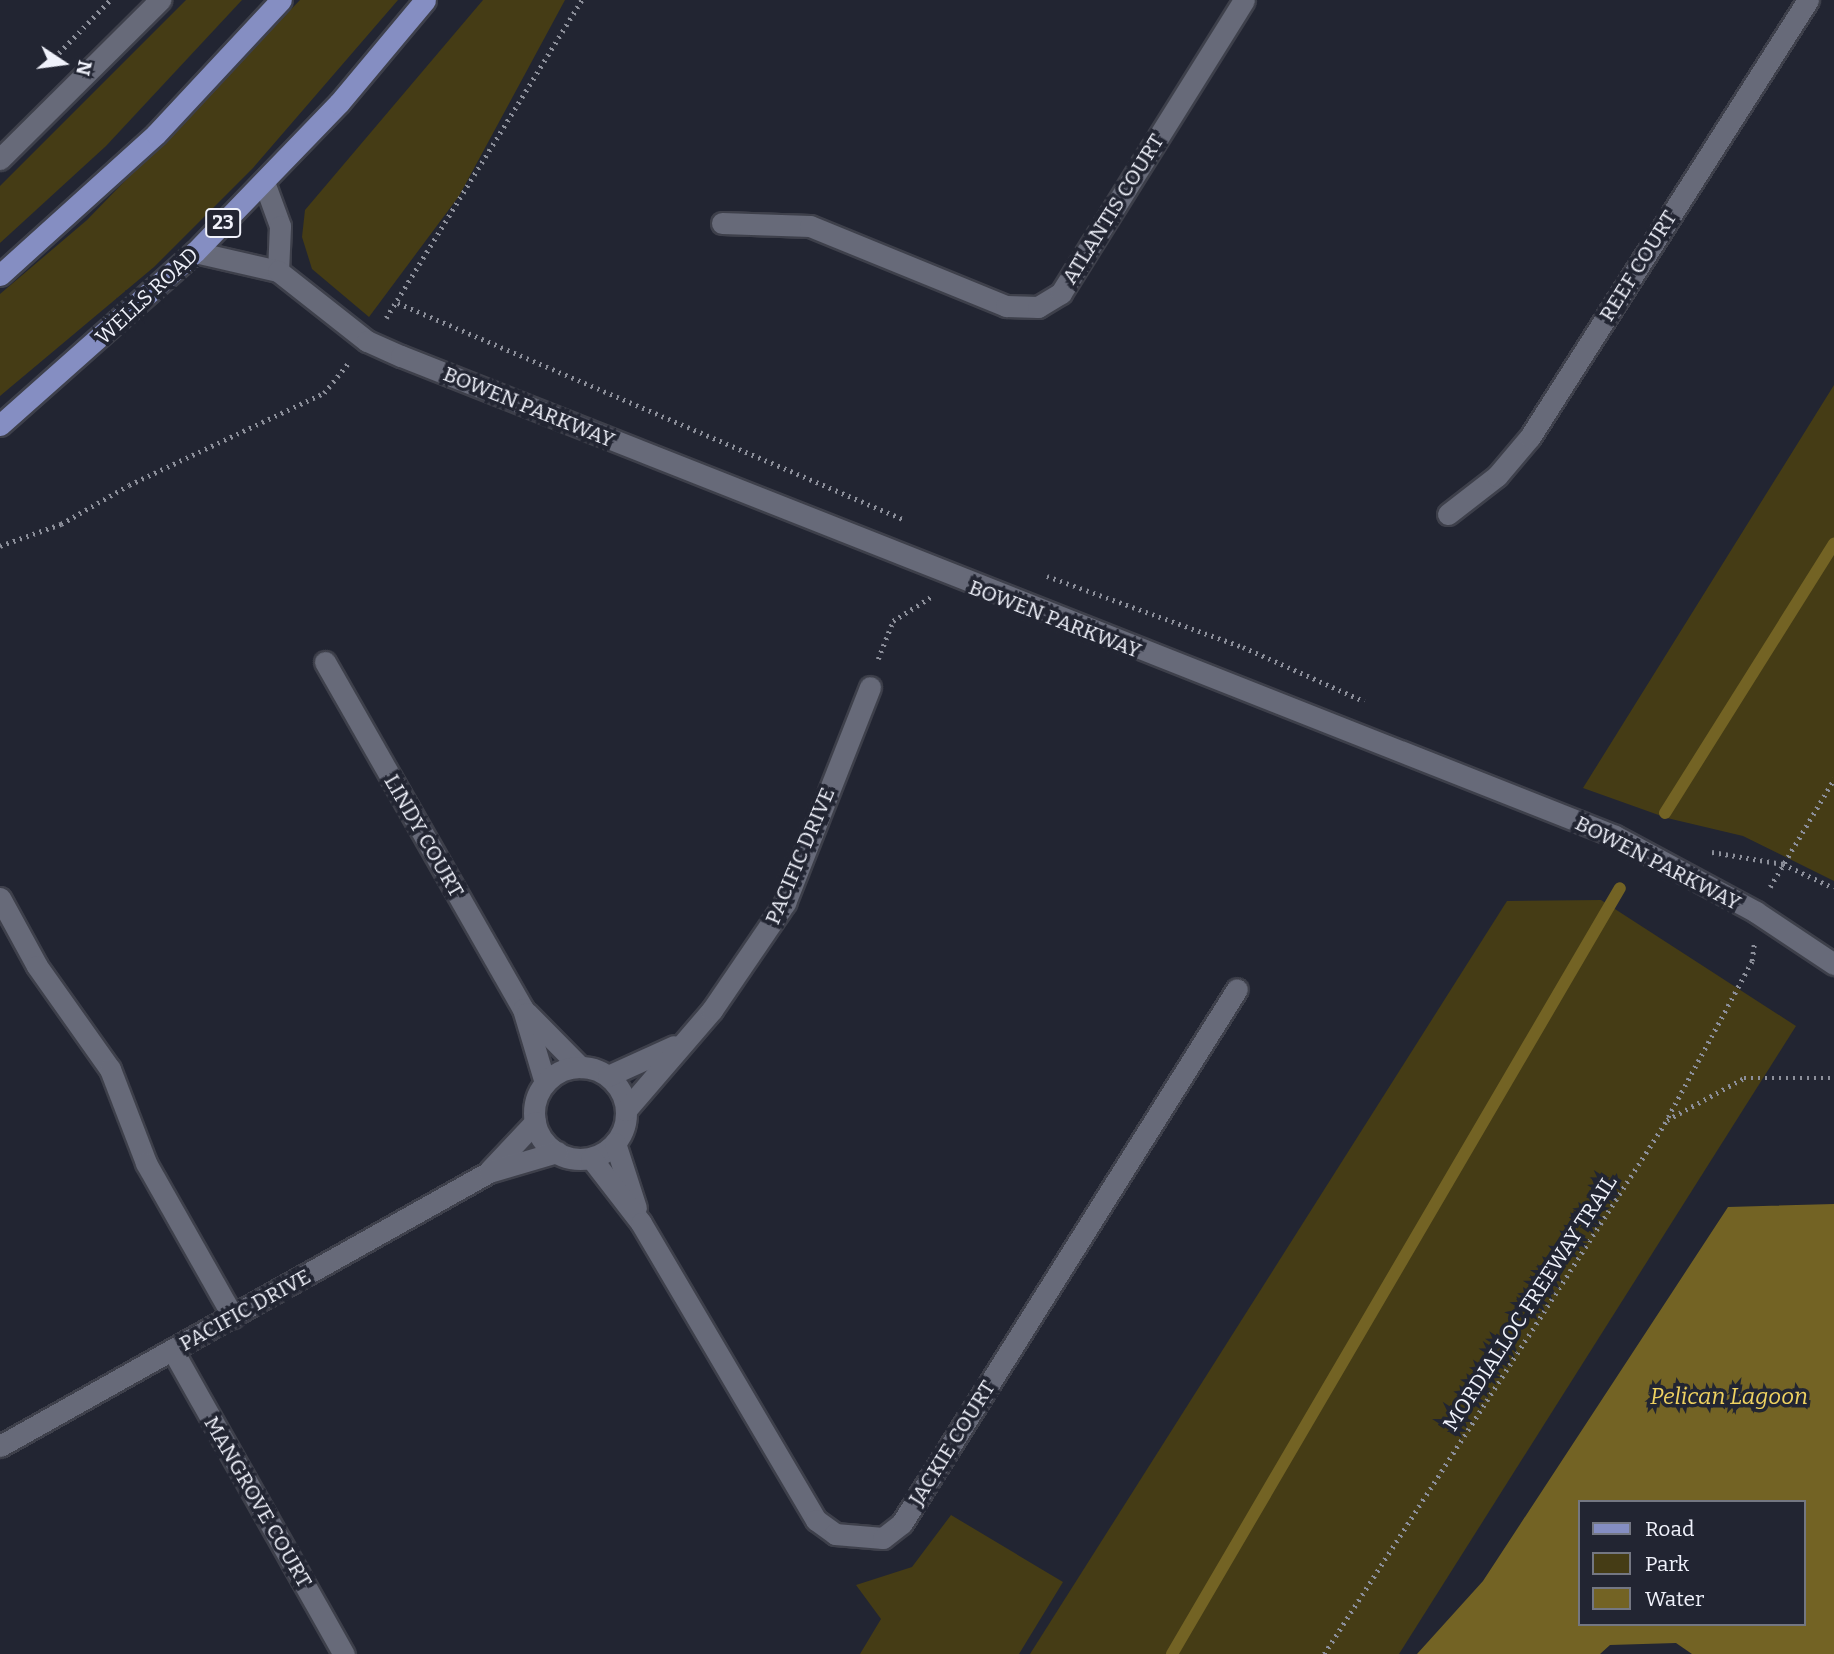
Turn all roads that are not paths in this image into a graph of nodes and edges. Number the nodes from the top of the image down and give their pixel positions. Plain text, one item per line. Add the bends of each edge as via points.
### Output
1 (160, 0) edge
2 (281, 0) edge
3 (425, 0) edge
4 (1808, 0) edge
5 (1241, 1) edge
6 (0, 159) edge
7 (264, 182) junction
8 (722, 223) dead end
9 (195, 252) junction
10 (278, 271) junction
11 (0, 275) edge
12 (0, 425) edge
13 (1448, 514) dead end
14 (325, 662) dead end
15 (870, 687) road end
16 (0, 898) edge
17 (1834, 964) edge
18 (1237, 989) dead end
19 (523, 1010) junction
20 (679, 1044) junction
21 (580, 1067) junction
22 (608, 1076) junction
23 (545, 1083) junction
24 (626, 1110) junction
25 (536, 1122) junction
26 (615, 1143) junction
27 (557, 1152) junction
28 (591, 1158) junction
29 (489, 1171) junction
30 (641, 1223) junction
31 (233, 1317) junction
32 (173, 1350) junction
33 (0, 1446) edge
34 (344, 1654) edge

1 - 6 street
2 - 11 main road via 156,134
3 - 7 main road, WELLS ROAD / 23
4 - 13 street, REEF COURT via 1530,437 1497,476
5 - 8 street, ATLANTIS COURT via 1060,293 1038,307 1006,306 810,226
7 - 9 main road, WELLS ROAD / 23
7 - 10 street via 280,226
9 - 10 street, BOWEN PARKWAY
9 - 12 main road, WELLS ROAD / 23
10 - 17 street, BOWEN PARKWAY via 367,341 942,575 1615,836 1756,912
14 - 19 street, LINDY COURT
15 - 20 street, PACIFIC DRIVE via 785,903 727,990
16 - 31 street via 37,967 110,1069 146,1163
18 - 30 street, JACKIE COURT via 902,1524 883,1538 835,1534 816,1520
19 - 21 street, LINDY COURT
19 - 23 street, LINDY COURT
20 - 22 street, PACIFIC DRIVE
20 - 24 street, PACIFIC DRIVE
21 - 22 street
21 - 23 street
22 - 24 street
23 - 25 street
24 - 26 street
25 - 27 street
25 - 29 street, PACIFIC DRIVE
26 - 28 street
26 - 30 street, JACKIE COURT
27 - 28 street
27 - 29 street, PACIFIC DRIVE
28 - 30 street, JACKIE COURT
29 - 31 street, PACIFIC DRIVE
31 - 32 street, PACIFIC DRIVE
32 - 33 street, PACIFIC DRIVE
32 - 34 street, MANGROVE COURT

